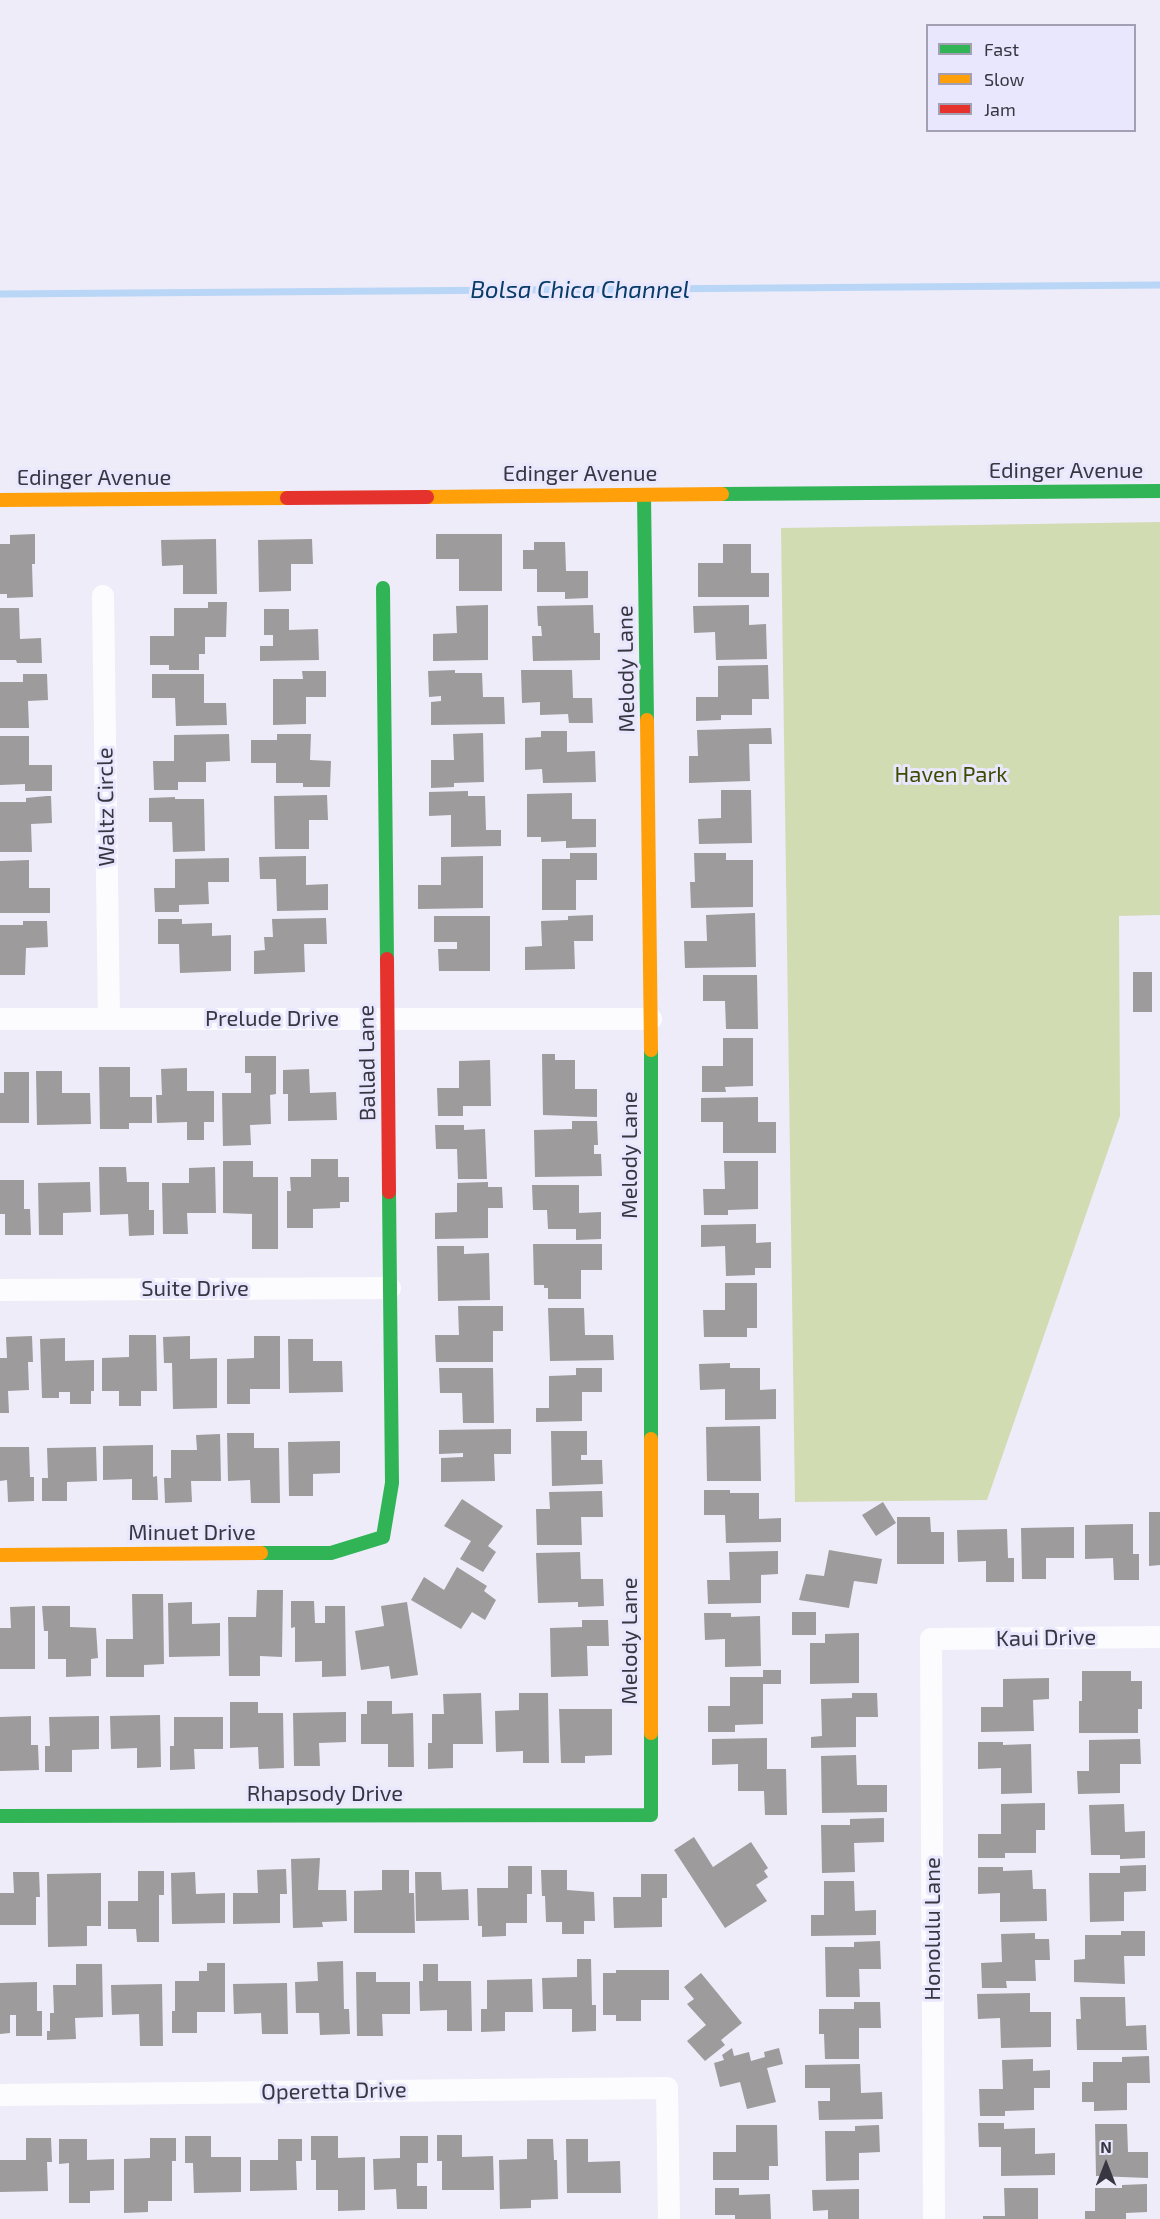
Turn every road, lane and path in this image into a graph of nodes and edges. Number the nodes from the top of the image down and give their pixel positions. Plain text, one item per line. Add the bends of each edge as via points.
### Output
1 (1160, 491) edge
2 (644, 495) junction
3 (0, 500) edge
4 (382, 588) dead end
5 (103, 596) dead end
6 (0, 1019) edge
7 (109, 1019) junction
8 (387, 1019) junction
9 (651, 1019) junction
10 (390, 1288) junction
11 (0, 1290) edge
12 (382, 1537) joint
13 (0, 1555) edge
14 (1160, 1637) edge
15 (932, 1639) joint
16 (0, 1815) edge
17 (651, 1815) joint
18 (0, 2095) edge
19 (669, 2219) edge
20 (934, 2219) edge

1 - 2 street, Edinger Avenue
2 - 3 street, Edinger Avenue
2 - 9 street, Melody Lane
4 - 8 street, Ballad Lane
5 - 7 street, Waltz Circle
6 - 7 street, Prelude Drive
7 - 8 street, Prelude Drive
8 - 9 street, Prelude Drive
8 - 10 street, Ballad Lane
9 - 17 street, Melody Lane
10 - 11 street, Suite Drive
10 - 12 street, Ballad Lane via 392,1482
12 - 13 street, Minuet Drive via 331,1553
14 - 15 street, Kaui Drive
15 - 20 street, Honolulu Lane
16 - 17 street, Rhapsody Drive
18 - 19 street, Operetta Drive via 668,2088

